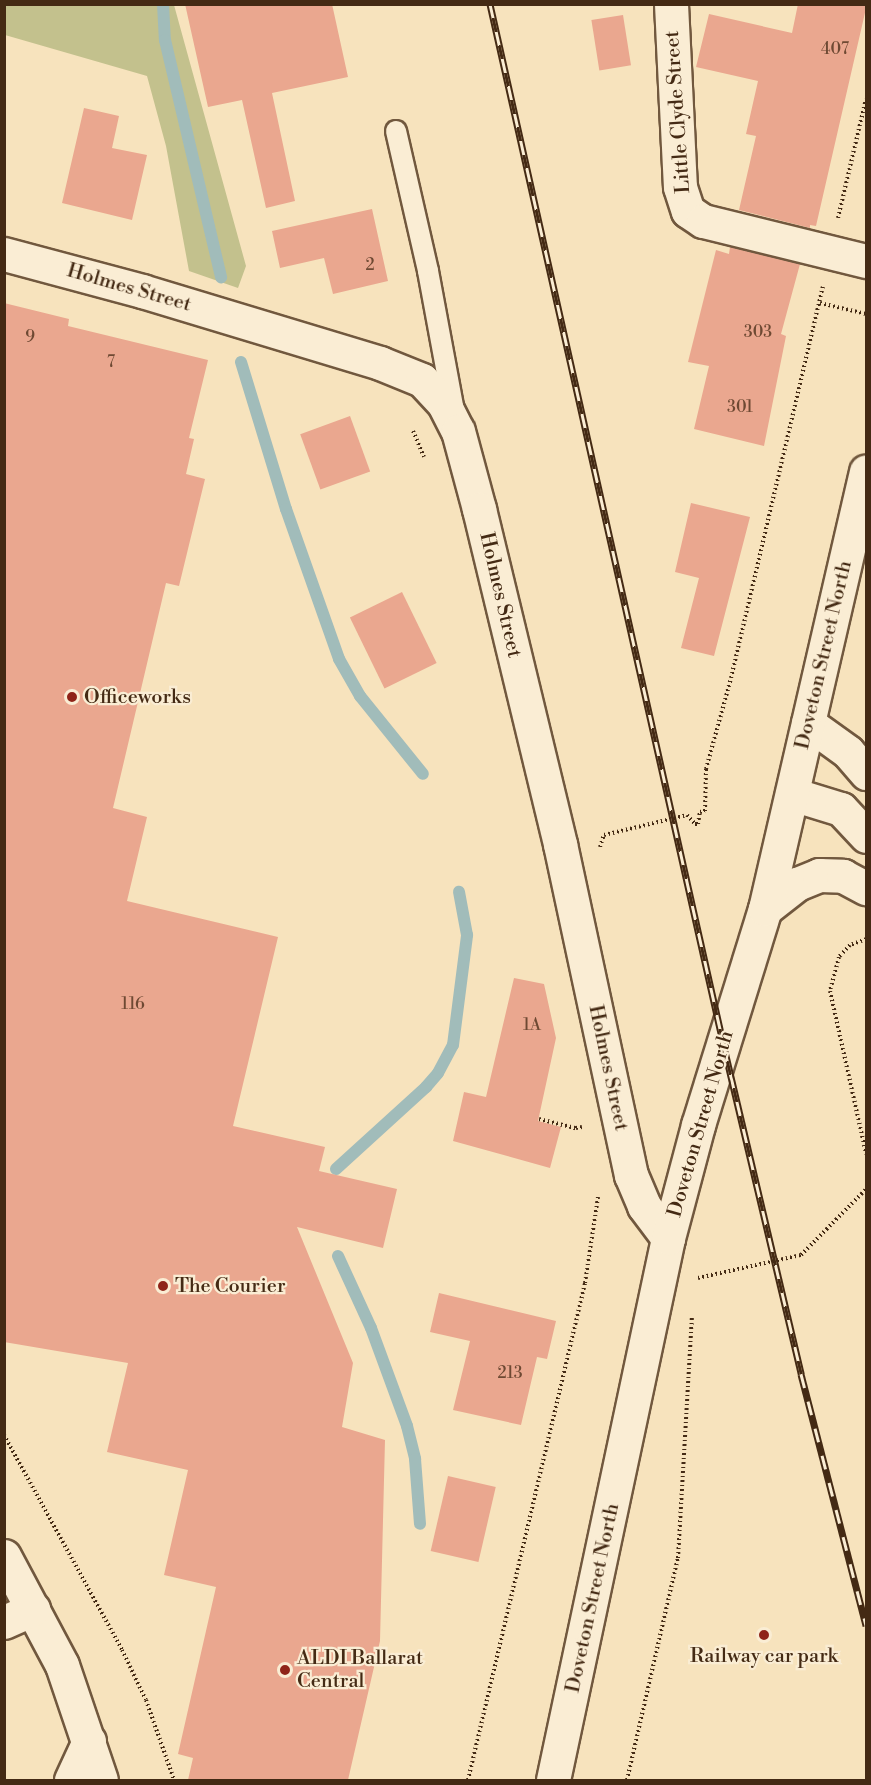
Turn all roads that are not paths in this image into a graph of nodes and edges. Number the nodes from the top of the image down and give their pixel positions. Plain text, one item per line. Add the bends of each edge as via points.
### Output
1 (671, 4) edge
2 (396, 131) dead end
3 (4, 254) edge
4 (867, 261) edge
5 (458, 431) junction
6 (867, 472) edge
7 (808, 723) junction
8 (867, 773) edge
9 (792, 794) junction
10 (867, 836) edge
11 (867, 888) edge
12 (765, 909) junction
13 (668, 1238) junction
14 (4, 1556) edge
15 (19, 1616) edge
16 (89, 1741) junction
17 (71, 1780) edge
18 (101, 1780) edge
19 (553, 1780) edge

1 - 4 street, Little Clyde Street via 680,187 688,211 703,221
2 - 5 lane via 428,271
3 - 5 street, Holmes Street via 163,297 406,373 434,390
5 - 13 street, Holmes Street via 560,844 631,1175 644,1206
6 - 7 street, Doveton Street North
7 - 8 street via 849,752
7 - 9 street, Doveton Street North
9 - 10 street via 841,809
9 - 12 street, Doveton Street North
11 - 12 street via 843,876 819,875 797,884
12 - 13 street, Doveton Street North via 698,1125
13 - 19 street, Doveton Street North
14 - 15 street
15 - 16 street via 62,1665
16 - 17 street
16 - 18 street

